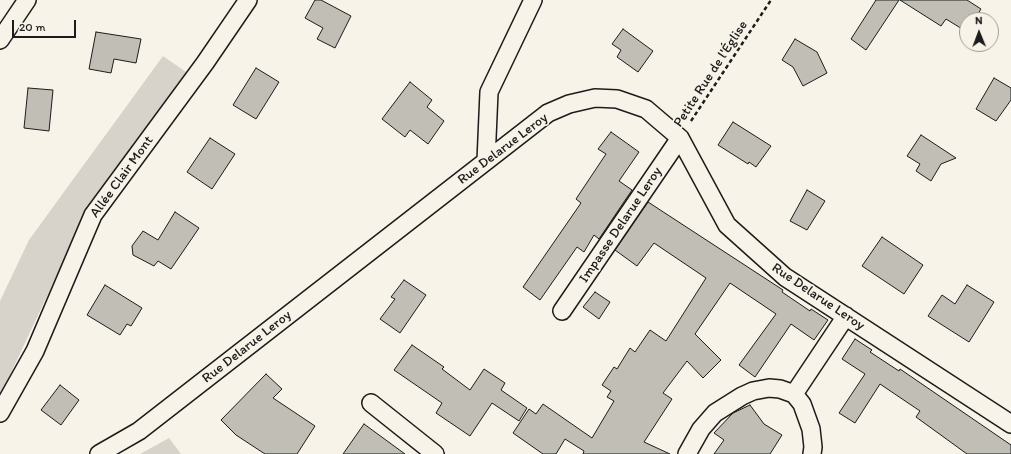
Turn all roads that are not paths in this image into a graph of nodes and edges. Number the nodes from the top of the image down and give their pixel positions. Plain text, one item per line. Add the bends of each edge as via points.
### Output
1 (27, 0) edge
2 (248, 0) edge
3 (533, 0) edge
4 (0, 40) edge
5 (680, 138) junction
6 (486, 161) junction
7 (562, 311) dead end
8 (846, 316) junction
9 (794, 394) junction
10 (371, 403) dead end
11 (0, 413) edge
12 (1011, 424) edge
13 (99, 454) edge
14 (435, 454) edge
15 (688, 454) edge
16 (812, 454) edge

1 - 4 street
2 - 11 street, Allée Clair Mont via 93,215 35,351
3 - 6 street via 489,92
5 - 6 street, Rue Delarue Leroy via 646,109 617,99 595,98 569,104 548,113
5 - 7 street, Impasse Delarue Leroy
5 - 8 street, Rue Delarue Leroy via 727,225 785,277
6 - 13 street, Rue Delarue Leroy via 139,431
8 - 9 street
8 - 12 street, Rue Delarue Leroy
9 - 15 street via 769,388 753,391 728,403 715,413 702,429
9 - 16 street via 807,415 813,446
10 - 14 street

